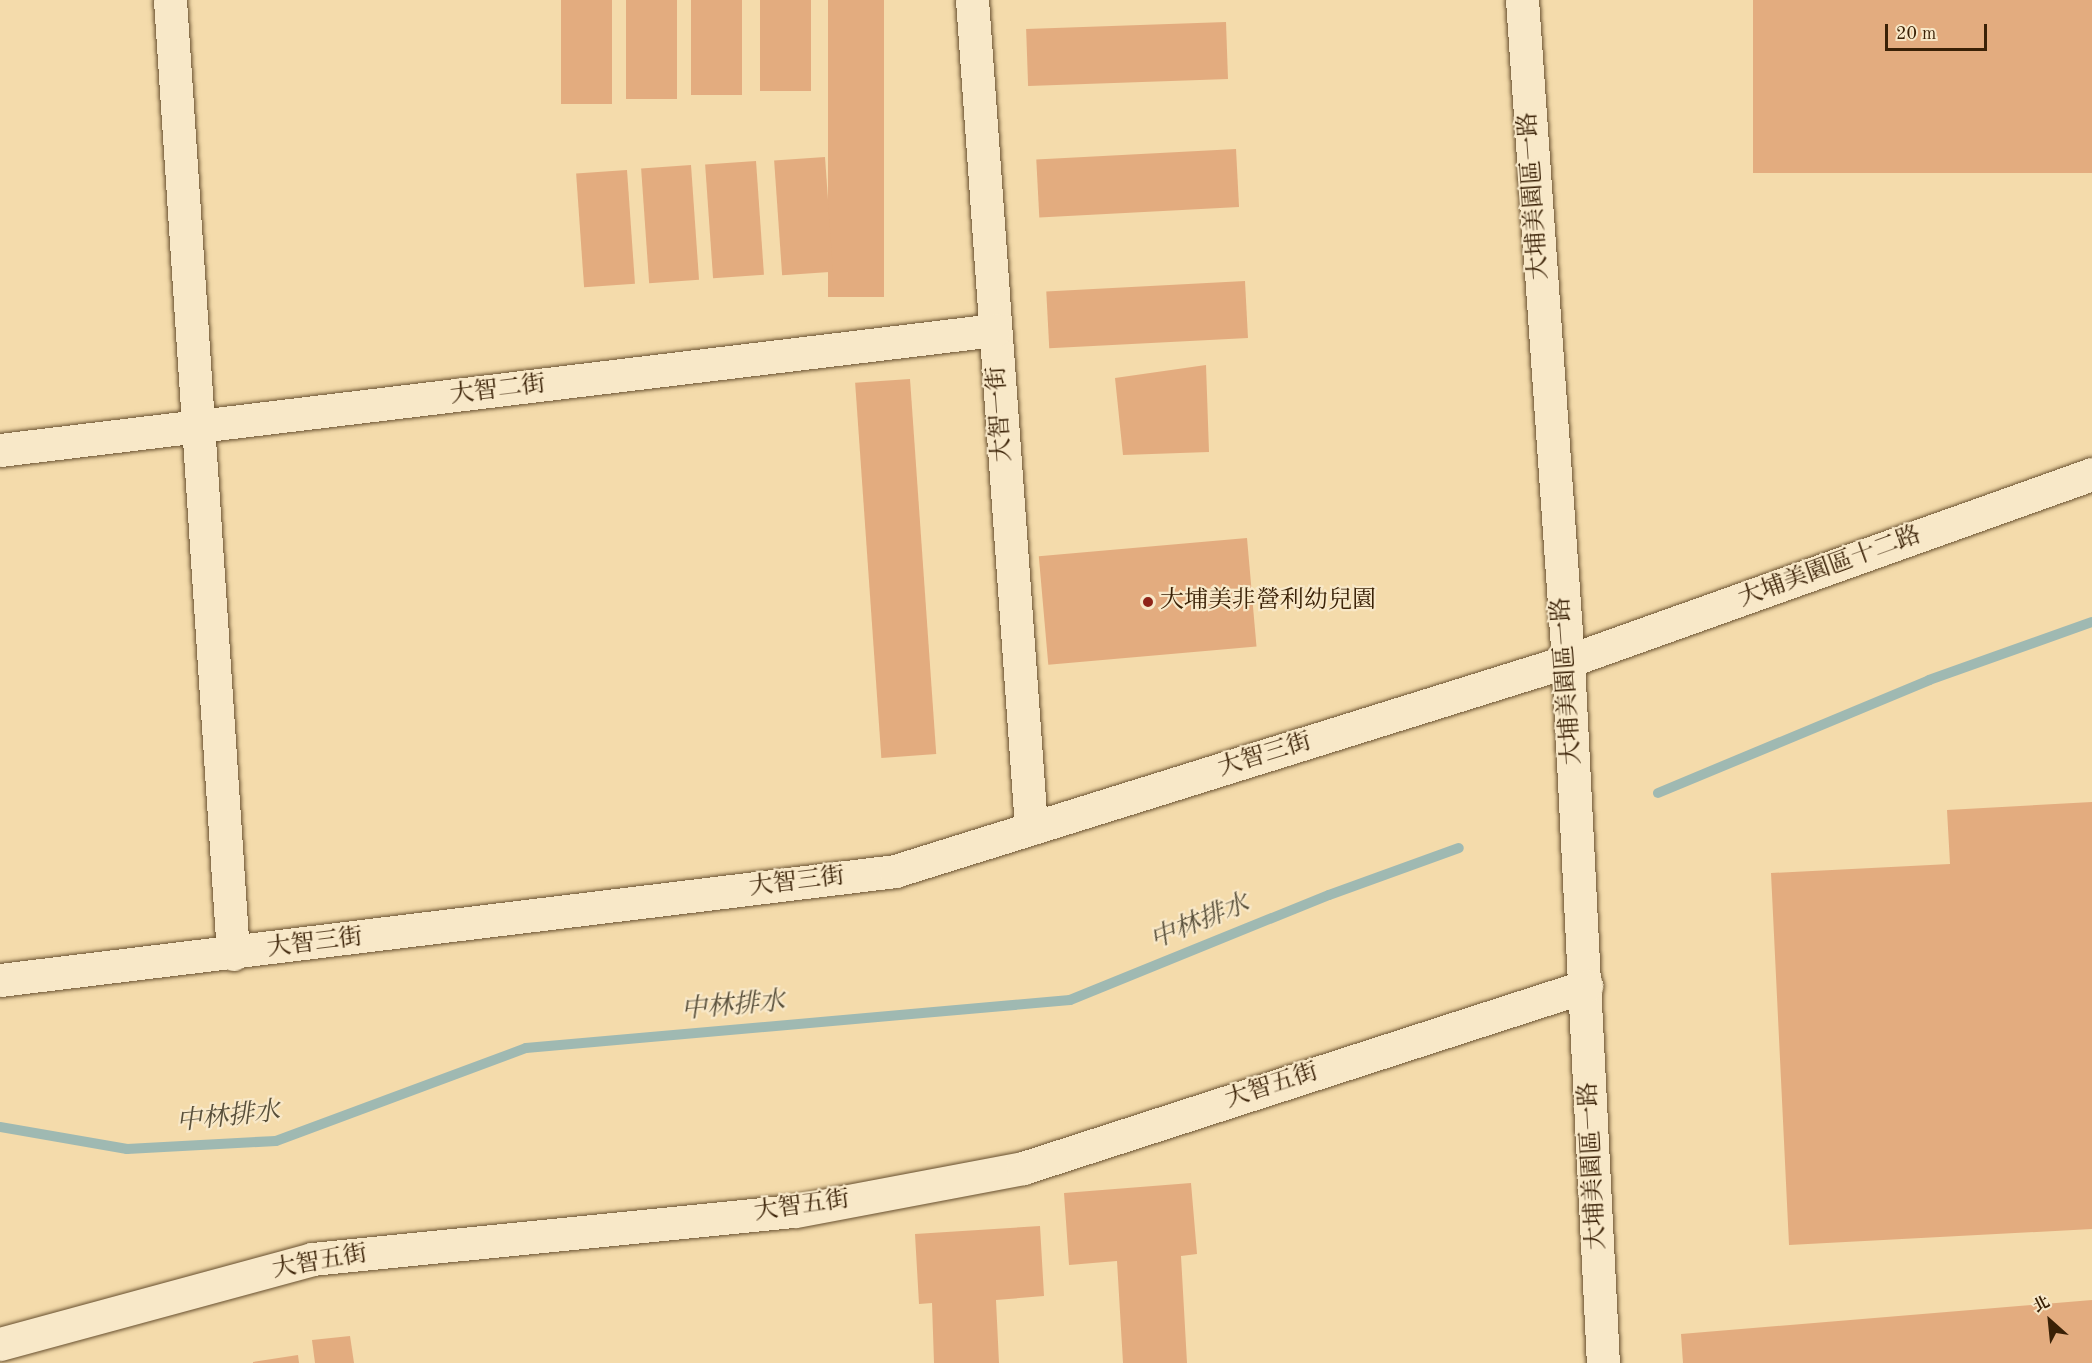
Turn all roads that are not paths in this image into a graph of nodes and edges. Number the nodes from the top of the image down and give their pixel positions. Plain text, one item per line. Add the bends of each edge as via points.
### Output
1 (170, 0) edge
2 (972, 0) edge
3 (1522, 0) edge
4 (995, 330) junction
5 (199, 428) junction
6 (0, 450) edge
7 (2092, 474) edge
8 (1568, 661) junction
9 (1031, 828) junction
10 (233, 954) junction
11 (0, 980) edge
12 (1586, 986) junction
13 (0, 1344) edge
14 (1603, 1363) edge

1 - 5 street
2 - 4 street, 大智一街
3 - 8 street, 大埔美園區一路
4 - 5 street, 大智二街
4 - 9 street, 大智一街
5 - 6 street, 大智二街
5 - 10 street
7 - 8 street, 大埔美園區十二路
8 - 9 street, 大智三街
8 - 12 street, 大埔美園區一路
9 - 10 street, 大智三街 via 895,871
10 - 11 street, 大智三街
12 - 13 street, 大智五街 via 1023,1168 796,1211 312,1259
12 - 14 street, 大埔美園區一路

